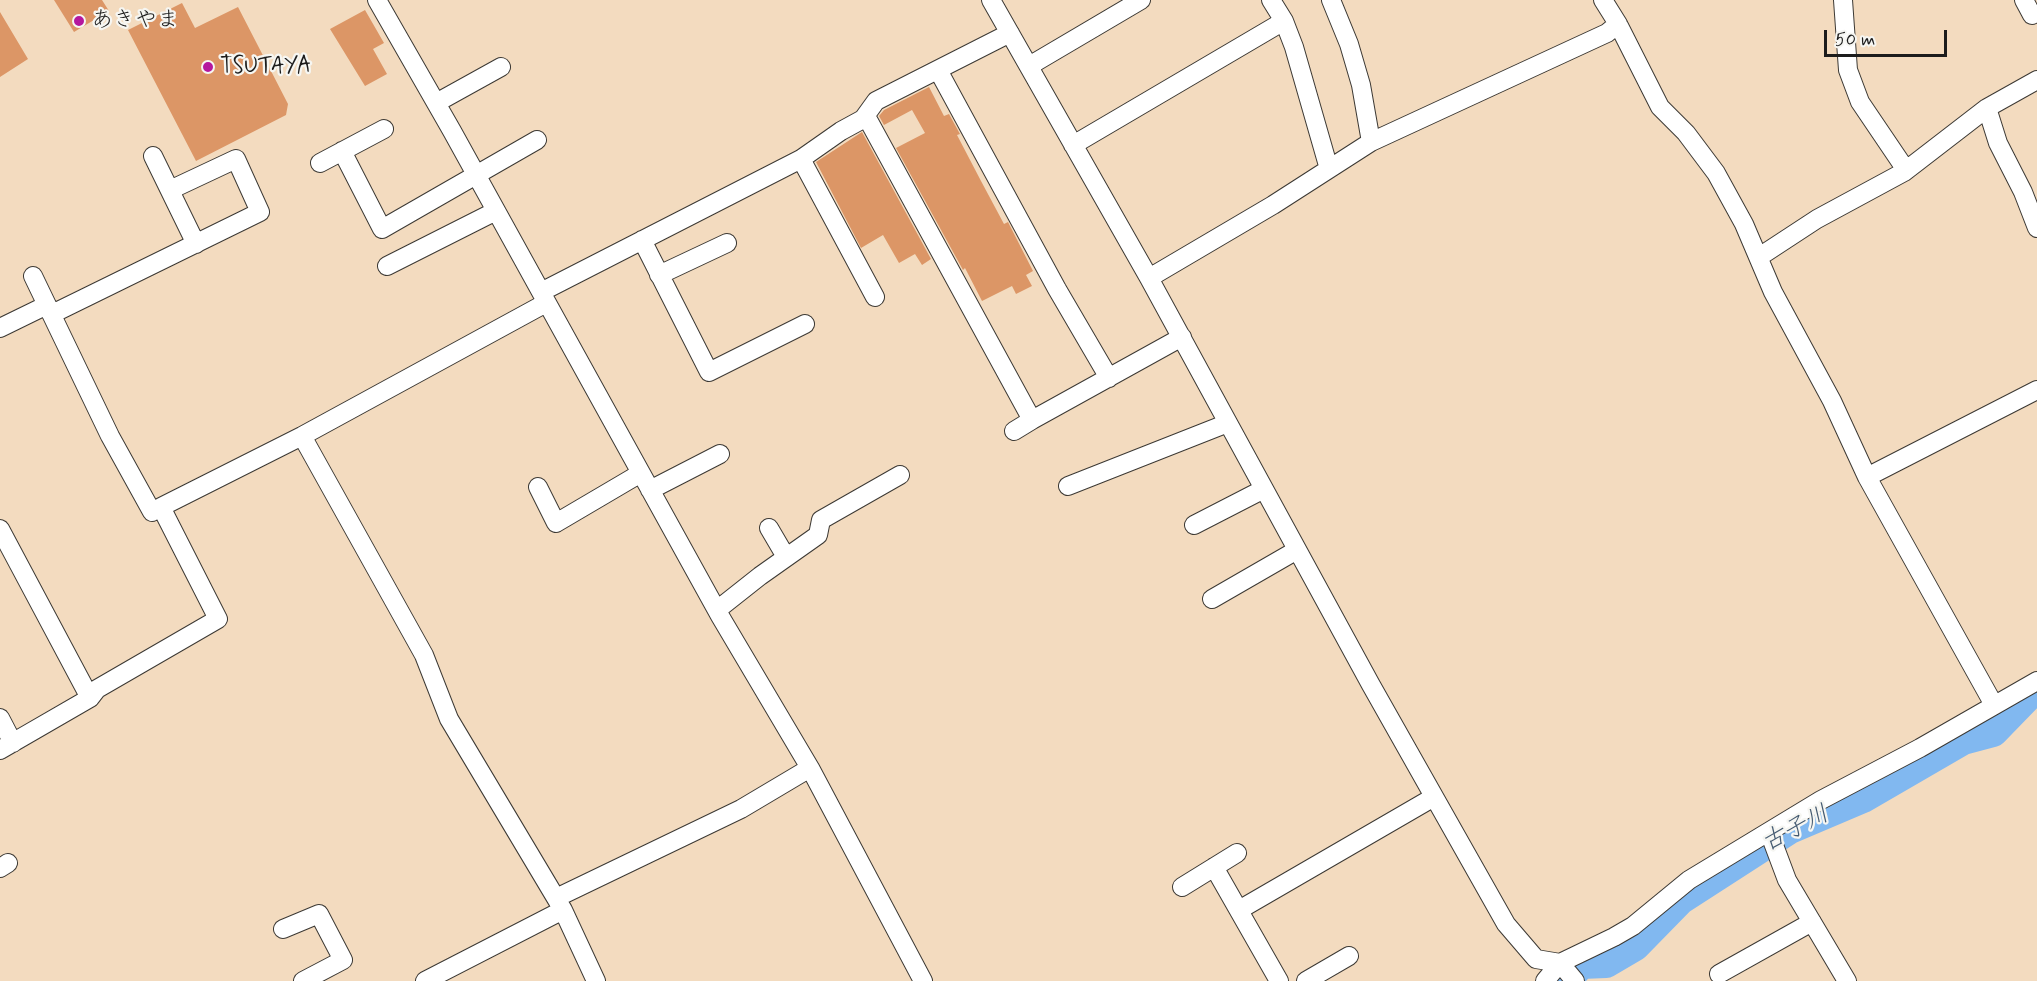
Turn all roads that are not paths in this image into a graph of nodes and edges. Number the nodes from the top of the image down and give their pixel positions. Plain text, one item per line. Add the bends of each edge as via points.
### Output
1 (377, 0) edge
2 (991, 0) edge
3 (1142, 0) edge
4 (1271, 0) edge
5 (1331, 0) edge
6 (1603, 0) edge
7 (1843, 0) edge
8 (1284, 21) junction
9 (1618, 24) junction
10 (1010, 33) junction
11 (1029, 66) junction
12 (501, 67) dead end
13 (938, 70) junction
14 (2037, 80) edge
15 (436, 103) junction
16 (1987, 108) junction
17 (866, 116) junction
18 (384, 129) dead end
19 (537, 140) dead end
20 (1371, 142) junction
21 (1073, 145) junction
22 (342, 151) junction
23 (153, 156) dead end
24 (801, 159) junction
25 (320, 163) dead end
26 (1329, 169) junction
27 (1906, 170) junction
28 (476, 173) junction
29 (170, 190) junction
30 (496, 211) junction
31 (2036, 225) edge
32 (642, 240) junction
33 (727, 243) dead end
34 (195, 244) junction
35 (1758, 257) junction
36 (387, 266) dead end
37 (659, 275) junction
38 (33, 276) dead end
39 (1149, 278) junction
40 (875, 297) dead end
41 (543, 298) junction
42 (49, 310) junction
43 (805, 324) dead end
44 (0, 328) edge
45 (1182, 337) junction
46 (1108, 378) junction
47 (2037, 390) edge
48 (1032, 420) junction
49 (1228, 423) junction
50 (1014, 430) dead end
51 (302, 436) junction
52 (720, 454) dead end
53 (641, 473) junction
54 (900, 475) dead end
55 (1867, 477) junction
56 (1068, 486) dead end
57 (538, 487) dead end
58 (1264, 489) junction
59 (650, 490) junction
60 (161, 507) junction
61 (1194, 525) dead end
62 (769, 528) dead end
63 (0, 529) edge
64 (1297, 550) junction
65 (786, 557) junction
66 (1212, 599) dead end
67 (717, 610) junction
68 (2037, 681) edge
69 (90, 698) junction
70 (1994, 705) junction
71 (0, 718) edge
72 (7, 746) edge
73 (810, 768) junction
74 (1434, 797) junction
75 (1769, 832) junction
76 (1237, 852) dead end
77 (1214, 867) junction
78 (1182, 887) dead end
79 (559, 904) junction
80 (1239, 910) junction
81 (1812, 922) junction
82 (283, 929) dead end
83 (1349, 956) dead end
84 (1567, 971) edge
85 (1719, 974) dead end
86 (312, 979) edge
87 (425, 981) edge
88 (596, 981) edge
89 (922, 981) edge
90 (1279, 981) edge
91 (1306, 981) edge
92 (1545, 981) edge
93 (1847, 981) edge

1 - 15 street
2 - 10 street
3 - 11 street
4 - 8 street
5 - 20 street via 1361,85
6 - 9 street
7 - 27 street via 1848,70 1860,102
8 - 21 street
8 - 26 street
9 - 20 street via 1607,33
9 - 35 street via 1660,107 1686,133 1716,173
10 - 11 street
10 - 13 street
11 - 21 street
12 - 15 street
13 - 17 street via 876,101
13 - 46 street
14 - 16 street
15 - 28 street
16 - 27 street
16 - 31 street via 1998,143
17 - 24 street
17 - 48 street
18 - 22 street
19 - 28 street
20 - 26 street
21 - 39 street
22 - 25 street
22 - 28 street via 382,229
23 - 29 street
24 - 32 street
24 - 40 street
26 - 39 street
27 - 35 street
28 - 30 street
29 - 34 street
29 - 34 street via 236,159 260,212
30 - 36 street
30 - 41 street
32 - 37 street
32 - 41 street
33 - 37 street
34 - 42 street
35 - 55 street
37 - 43 street via 709,372
38 - 42 street
39 - 45 street
41 - 51 street
41 - 53 street
42 - 44 street
42 - 60 street via 152,512
45 - 46 street
45 - 49 street
46 - 48 street
47 - 55 street
48 - 50 street
49 - 56 street
49 - 58 street
51 - 60 street
51 - 79 street via 424,655 449,719
52 - 59 street
53 - 57 street via 556,523
53 - 59 street
54 - 65 street via 821,520 818,535
55 - 70 street
58 - 61 street
58 - 64 street
59 - 67 street
60 - 69 street via 218,619 97,689
62 - 65 street
63 - 69 street
64 - 66 street
64 - 74 street
65 - 67 street
67 - 73 street
68 - 70 street
69 - 72 street
70 - 75 street
71 - 72 street
73 - 79 street via 741,809
73 - 89 street
74 - 80 street
74 - 84 street via 1506,924 1536,959
75 - 81 street via 1787,880
75 - 84 street via 1689,880 1633,926
76 - 77 street
77 - 78 street
77 - 80 street
79 - 87 street
79 - 88 street
80 - 90 street
81 - 85 street
81 - 93 street
82 - 86 street via 319,914 343,960
83 - 91 street
84 - 92 street

